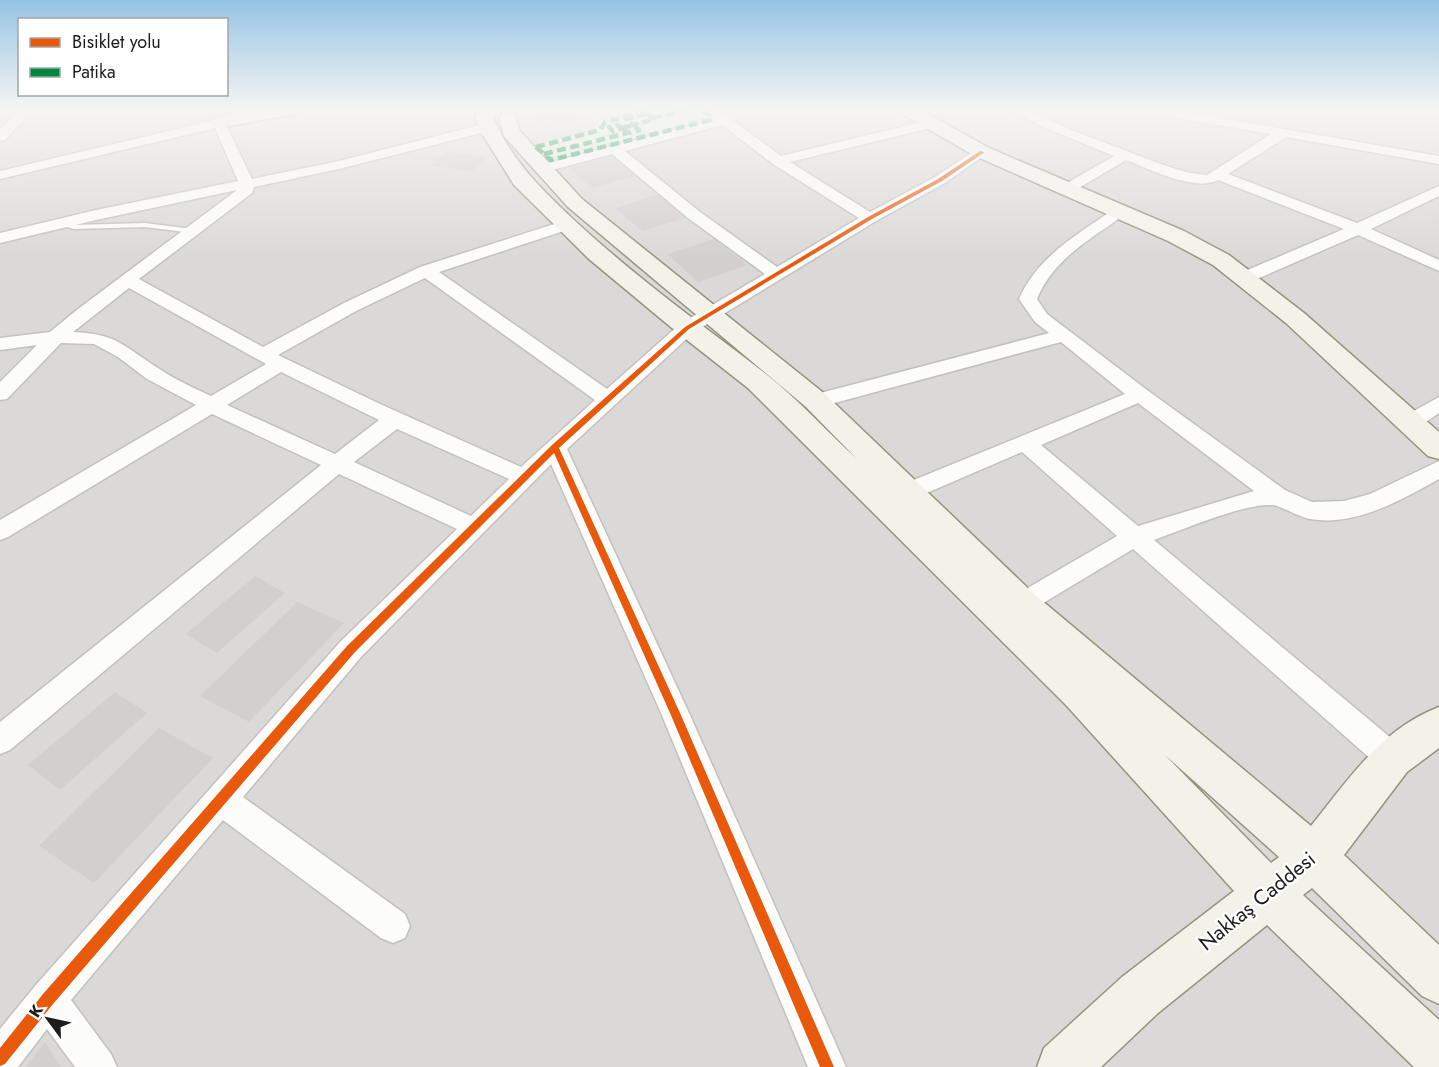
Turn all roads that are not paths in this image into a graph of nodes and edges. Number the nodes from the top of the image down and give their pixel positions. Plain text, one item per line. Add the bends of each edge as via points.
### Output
1 (58, 160) edge
2 (239, 160) edge
3 (356, 160) edge
4 (513, 160) edge
5 (537, 160) edge
6 (575, 160) edge
7 (627, 160) edge
8 (783, 160) edge
9 (971, 160) edge
10 (998, 160) edge
11 (1117, 160) edge
12 (1140, 160) edge
13 (1240, 160) edge
14 (778, 161) joint
15 (545, 168) junction
16 (0, 175) edge
17 (1216, 175) junction
18 (247, 184) junction
19 (1067, 189) junction
20 (1439, 190) edge
21 (1119, 212) junction
22 (870, 218) junction
23 (63, 223) junction
24 (567, 225) junction
25 (1358, 229) junction
26 (192, 231) junction
27 (0, 238) edge
28 (1439, 266) edge
29 (426, 271) junction
30 (776, 274) junction
31 (1244, 278) junction
32 (128, 280) junction
33 (698, 321) junction
34 (1064, 335) junction
35 (56, 337) junction
36 (0, 344) edge
37 (273, 359) junction
38 (0, 394) edge
39 (1140, 395) junction
40 (608, 399) junction
41 (816, 400) junction
42 (1439, 404) edge
43 (213, 406) junction
44 (394, 420) junction
45 (1410, 422) junction
46 (1025, 443) junction
47 (555, 447) junction
48 (1439, 449) edge
49 (339, 462) junction
50 (1439, 469) edge
51 (524, 477) junction
52 (907, 492) junction
53 (1277, 496) junction
54 (474, 527) junction
55 (0, 531) edge
56 (1134, 537) junction
57 (1021, 604) junction
58 (1439, 726) edge
59 (0, 740) edge
60 (1392, 758) junction
61 (220, 799) junction
62 (1314, 858) junction
63 (1268, 894) junction
64 (393, 926) dead end
65 (1439, 979) edge
66 (48, 999) junction
67 (1439, 1055) edge
68 (0, 1059) edge
69 (98, 1067) edge
70 (827, 1067) edge
71 (1063, 1067) edge

1 - 16 street
2 - 18 street
3 - 18 street
4 - 24 main road via 521,181
5 - 15 main road
6 - 15 street
7 - 30 street
8 - 14 street
9 - 22 street
10 - 19 main road
11 - 19 street
12 - 17 street via 1192,177 1210,179
13 - 17 street
14 - 22 street
15 - 33 main road via 575,203
17 - 25 street
18 - 23 street
18 - 26 street via 247,190
19 - 21 main road
20 - 25 street
21 - 31 main road via 1212,255
21 - 34 street via 1048,264 1032,283 1028,299 1041,318
22 - 30 street
23 - 26 lane via 74,227 145,225
23 - 27 street
24 - 29 street
24 - 33 main road via 597,254
25 - 28 street
25 - 31 street
26 - 32 street
29 - 37 street via 350,307
29 - 40 street
30 - 33 street
31 - 45 main road via 1295,318
32 - 35 street
32 - 37 street
33 - 40 street
33 - 41 main road
33 - 63 main road via 1080,693
34 - 39 street
34 - 41 street
35 - 36 street
35 - 38 street
35 - 43 street via 99,339 154,375
37 - 43 street
37 - 44 street
39 - 46 street
39 - 53 street
40 - 47 street
41 - 52 main road
42 - 45 street
43 - 49 street
43 - 55 street
44 - 49 street
44 - 51 street
45 - 48 main road
46 - 52 street
46 - 56 street
47 - 51 street
47 - 70 street via 675,713
49 - 54 street
49 - 59 street
50 - 53 street via 1389,495 1333,511 1312,511
51 - 54 street
52 - 57 main road
53 - 56 street via 1245,500
54 - 61 street via 351,649
56 - 57 street
56 - 60 street
57 - 62 main road
58 - 60 main road, Nakkaş Caddesi
60 - 62 main road, Nakkaş Caddesi
61 - 64 street
61 - 66 street
62 - 63 main road, Nakkaş Caddesi
62 - 65 main road
63 - 67 main road
63 - 71 main road, Nakkaş Caddesi via 1140,995
66 - 68 street
66 - 69 street

